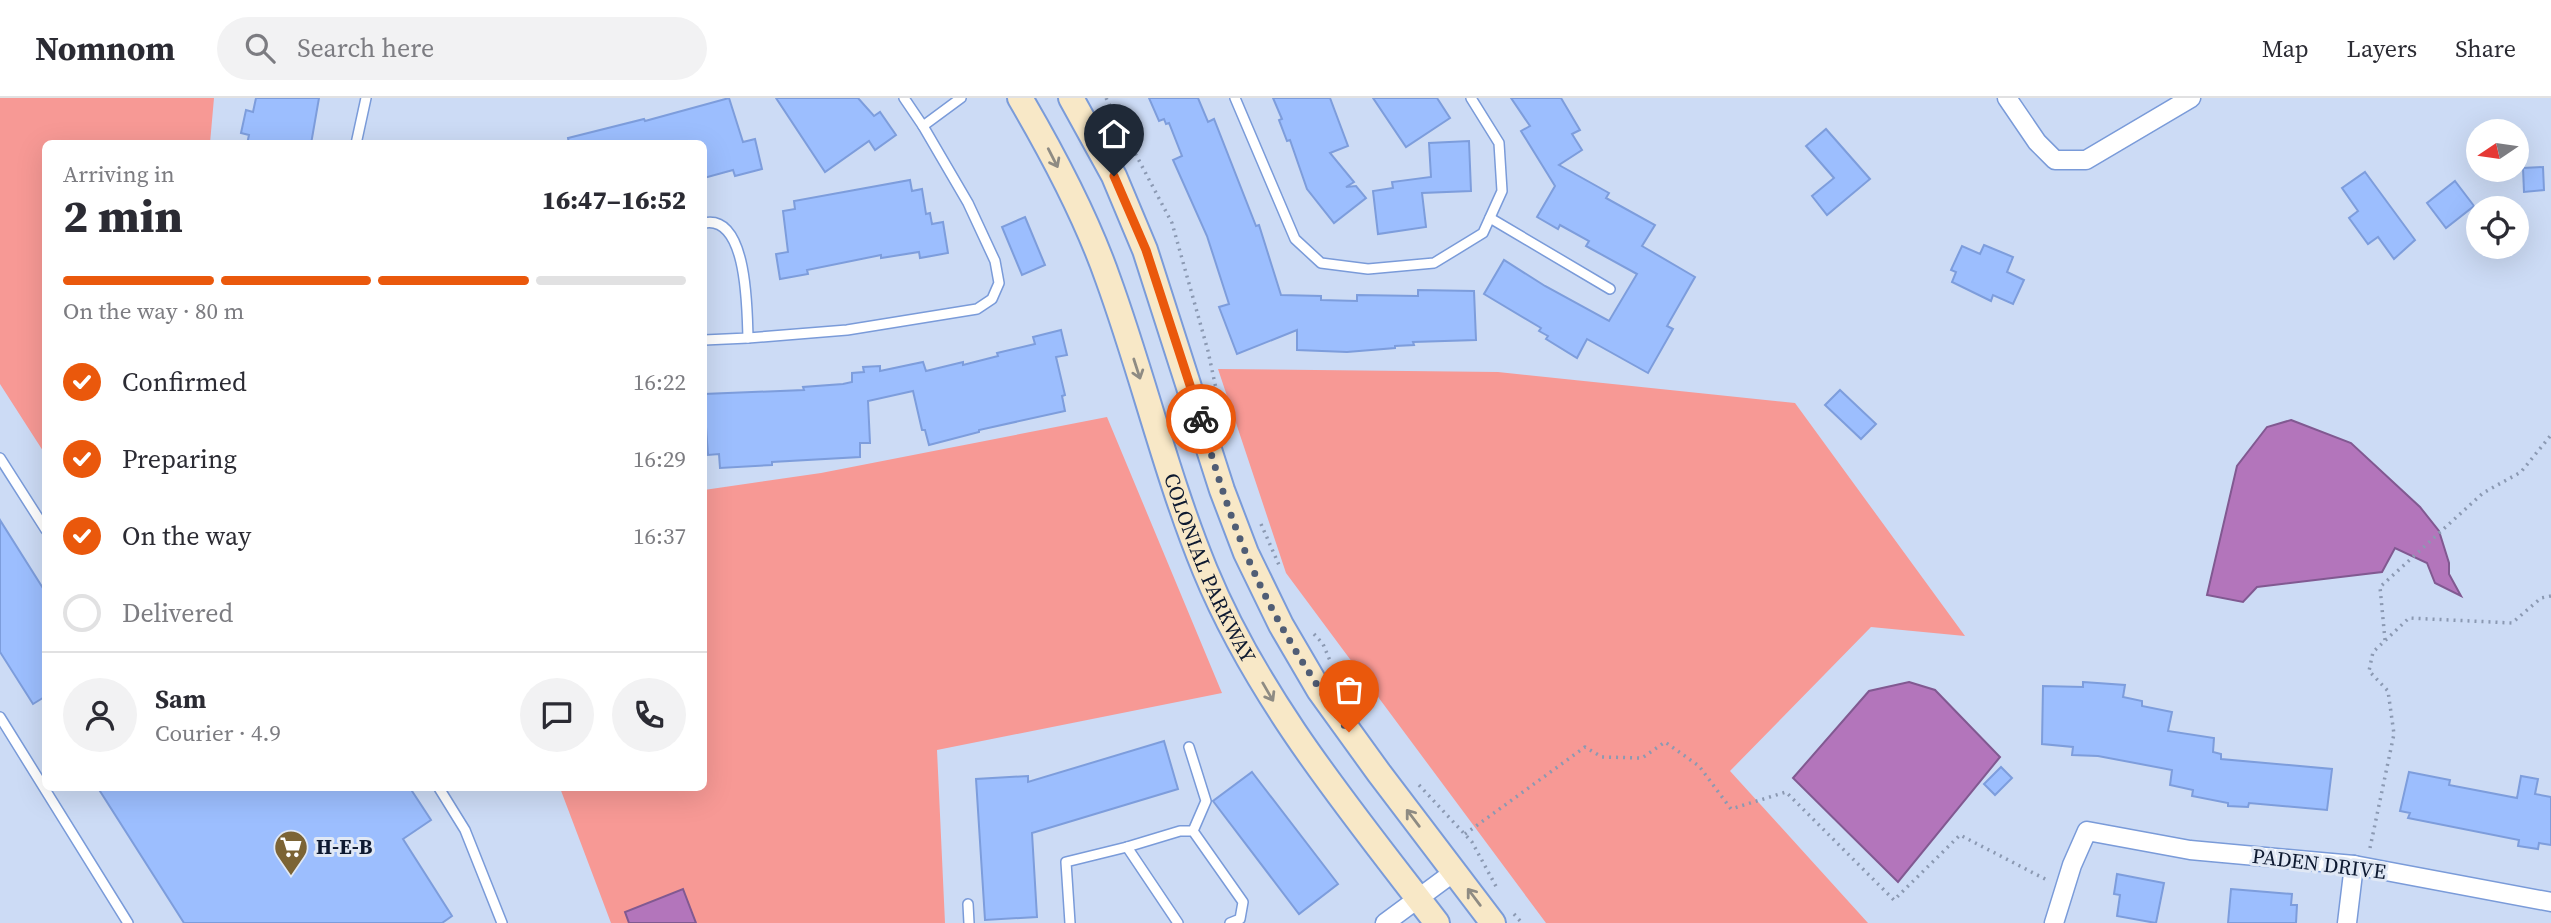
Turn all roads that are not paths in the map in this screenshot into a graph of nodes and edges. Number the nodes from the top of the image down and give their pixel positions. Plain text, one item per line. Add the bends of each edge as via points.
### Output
1 (366, 98) edge
2 (904, 98) edge
3 (961, 98) edge
4 (1020, 98) edge
5 (1072, 98) edge
6 (1235, 98) edge
7 (1471, 98) edge
8 (2007, 98) edge
9 (2190, 98) edge
10 (923, 126) junction
11 (357, 140) edge
12 (1490, 218) junction
13 (707, 222) edge
14 (1610, 289) dead end
15 (748, 338) junction
16 (707, 340) edge
17 (0, 458) edge
18 (42, 524) edge
19 (0, 717) edge
20 (1189, 747) dead end
21 (42, 785) edge
22 (46, 791) edge
23 (441, 791) edge
24 (1193, 831) junction
25 (1127, 847) junction
26 (2360, 866) junction
27 (1454, 872) junction
28 (1419, 899) junction
29 (2551, 902) edge
30 (968, 904) dead end
31 (1502, 916) edge
32 (128, 923) edge
33 (502, 923) edge
34 (969, 923) edge
35 (1070, 923) edge
36 (1178, 923) edge
37 (1230, 923) edge
38 (1385, 923) edge
39 (1437, 923) edge
40 (2054, 923) edge
41 (2347, 923) edge

1 - 11 lane
2 - 10 lane
3 - 10 lane
4 -> 28 street, COLONIAL PARKWAY via 1083,216 1108,278 1181,508 1241,645 1280,712
27 -> 5 street, COLONIAL PARKWAY via 1326,700 1281,625 1222,490 1146,250 1114,176
6 - 12 lane via 1295,239 1321,263 1368,269 1434,263 1483,233
7 - 12 lane via 1499,143 1502,191
8 - 9 street via 2055,160 2086,160
10 - 15 lane via 995,261 999,283 992,299 977,309 847,330
12 - 14 lane
13 - 15 lane via 727,230 735,241 746,285
15 - 16 lane
17 - 18 lane
19 - 21 lane
20 - 24 lane via 1206,802
22 - 32 lane
23 - 33 lane via 465,830
24 - 25 lane
24 - 37 lane via 1243,902 1240,919
25 - 35 lane via 1066,862
25 - 36 lane
26 - 29 street, PADEN DRIVE
26 - 40 street, PADEN DRIVE via 2190,850 2087,831
26 - 41 street
27 - 28 street
31 -> 27 street, COLONIAL PARKWAY
28 - 38 street
28 - 39 street, COLONIAL PARKWAY
30 - 34 lane

